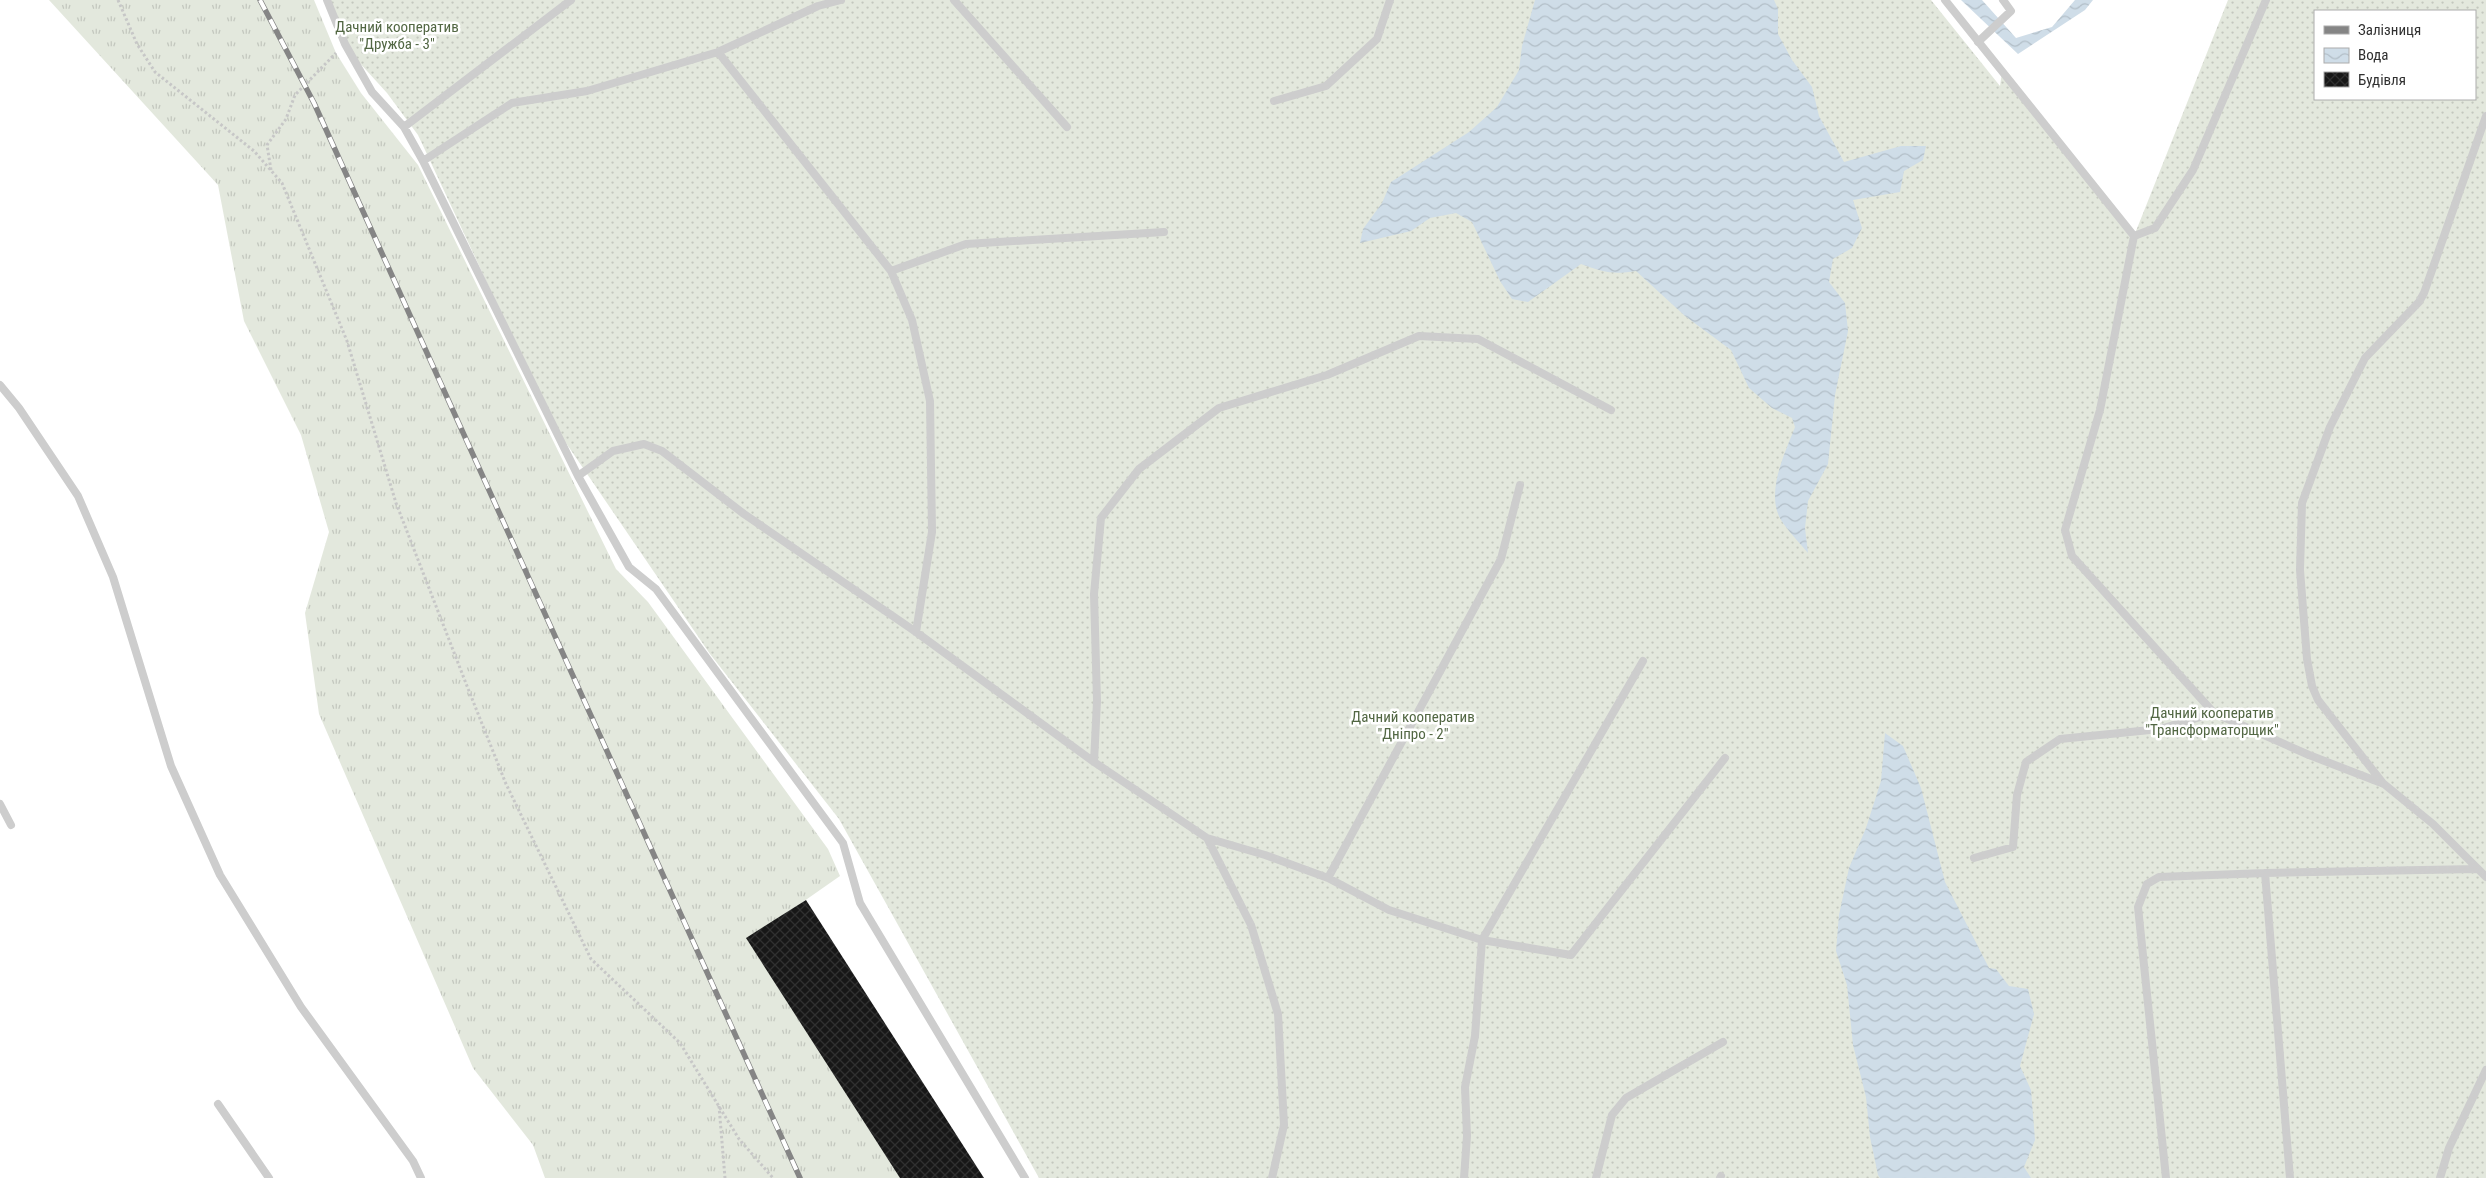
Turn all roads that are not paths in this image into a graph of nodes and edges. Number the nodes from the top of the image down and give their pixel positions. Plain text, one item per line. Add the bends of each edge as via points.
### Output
1 (327, 0) edge
2 (571, 0) edge
3 (841, 0) edge
4 (954, 0) edge
5 (1390, 0) edge
6 (1945, 0) edge
7 (2003, 0) edge
8 (2266, 0) edge
9 (1978, 42) junction
10 (718, 52) junction
11 (1274, 101) dead end
12 (2486, 116) edge
13 (1067, 127) dead end
14 (404, 128) junction
15 (423, 161) junction
16 (1164, 232) dead end
17 (2134, 236) junction
18 (891, 271) junction
19 (0, 385) edge
20 (1610, 410) dead end
21 (578, 476) junction
22 (1520, 485) dead end
23 (916, 632) junction
24 (1643, 660) dead end
25 (2214, 713) junction
26 (1724, 758) dead end
27 (1094, 762) junction
28 (2384, 784) junction
29 (0, 804) edge
30 (11, 825) dead end
31 (1207, 838) junction
32 (1974, 858) dead end
33 (2477, 869) junction
34 (2265, 873) junction
35 (1328, 878) junction
36 (2486, 878) edge
37 (1482, 940) junction
38 (1723, 1042) dead end
39 (2486, 1070) edge
40 (218, 1104) dead end
41 (269, 1178) edge
42 (420, 1178) edge
43 (1025, 1178) edge
44 (1272, 1178) edge
45 (1464, 1178) edge
46 (1596, 1178) edge
47 (2166, 1178) edge
48 (2290, 1178) edge
49 (2440, 1178) edge

1 - 14 lane via 345,44 372,92
2 - 14 lane
3 - 10 lane via 818,6
4 - 13 lane
5 - 11 lane via 1377,39 1326,86
6 - 9 lane
7 - 9 lane via 2011,12
8 - 17 lane via 2193,170 2155,228
9 - 17 lane
10 - 15 lane via 587,91 512,103
10 - 18 lane
12 - 28 lane via 2424,293 2365,358 2330,427 2302,503 2300,570 2312,686 2318,700
14 - 15 lane
15 - 21 lane
16 - 18 lane via 966,244
17 - 25 lane via 2100,410 2065,530 2072,556
18 - 23 lane via 912,320 930,401 932,532
19 - 42 lane via 78,496 113,577 171,766 220,875 301,1007 413,1161
20 - 27 lane via 1478,339 1419,336 1326,375 1219,408 1139,469 1101,518 1094,594 1097,701
21 - 23 lane via 613,451 644,444 662,450 744,514
21 - 43 lane via 629,567 656,589 843,842 860,903
22 - 35 lane via 1501,559
23 - 27 lane
24 - 37 lane
25 - 28 lane
25 - 32 lane via 2160,729 2060,739 2026,762 2017,795 2013,847
26 - 37 lane via 1571,955
27 - 31 lane
28 - 33 lane via 2433,824
29 - 30 lane
31 - 35 lane
31 - 44 lane via 1251,925 1278,1014 1284,1125
33 - 34 lane
33 - 36 lane
34 - 47 lane via 2160,877 2147,884 2142,893 2138,907
34 - 48 lane
35 - 37 lane via 1389,910
37 - 45 lane via 1475,1036 1465,1087 1467,1136
38 - 46 lane via 1626,1098 1612,1115
39 - 49 lane via 2448,1148
40 - 41 lane

